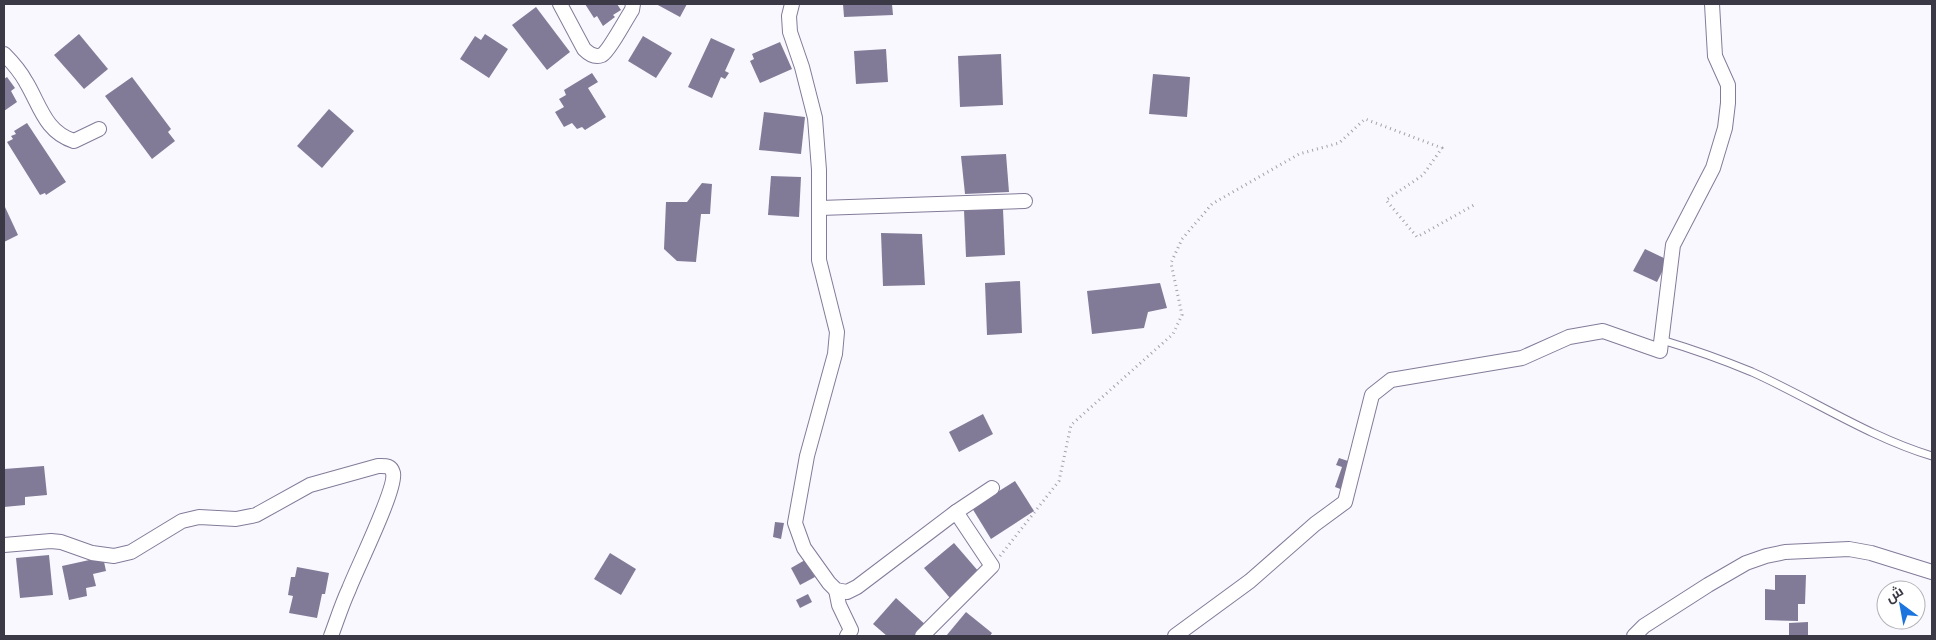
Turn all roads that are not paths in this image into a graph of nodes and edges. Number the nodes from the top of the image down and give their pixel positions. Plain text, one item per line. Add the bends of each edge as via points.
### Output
1 (560, 4) edge
2 (633, 4) edge
3 (792, 4) edge
4 (1712, 4) edge
5 (4, 54) edge
6 (99, 129) dead end
7 (1025, 201) dead end
8 (820, 208) junction
9 (1662, 340) junction
10 (1932, 456) edge
11 (992, 488) dead end
12 (956, 512) junction
13 (4, 545) edge
14 (1932, 572) edge
15 (836, 590) junction
16 (331, 636) edge
17 (847, 636) edge
18 (922, 636) edge
19 (1175, 636) edge
20 (1634, 636) edge

1 - 2 street via 584,49 596,56 602,55 610,46
3 - 8 street via 790,32 815,118
4 - 9 street via 1715,56 1728,85 1725,128 1713,168 1673,245
5 - 6 street via 26,81 44,116 63,137 74,141
7 - 8 street
8 - 15 street via 819,260 837,332 836,346 807,456 795,523 804,548
9 - 10 lane via 1752,372 1859,425
9 - 19 street via 1660,351 1603,331 1569,337 1522,358 1390,380 1372,395 1345,502 1314,524 1250,581
11 - 12 street
12 - 15 street via 856,587 847,592
12 - 18 street via 992,566
13 - 16 street via 51,541 114,556 131,552 182,521 199,517 236,519 256,515 310,485 387,466 394,475 390,493
14 - 20 street via 1849,549 1766,556 1746,563 1708,585 1644,626
15 - 17 street via 851,630

